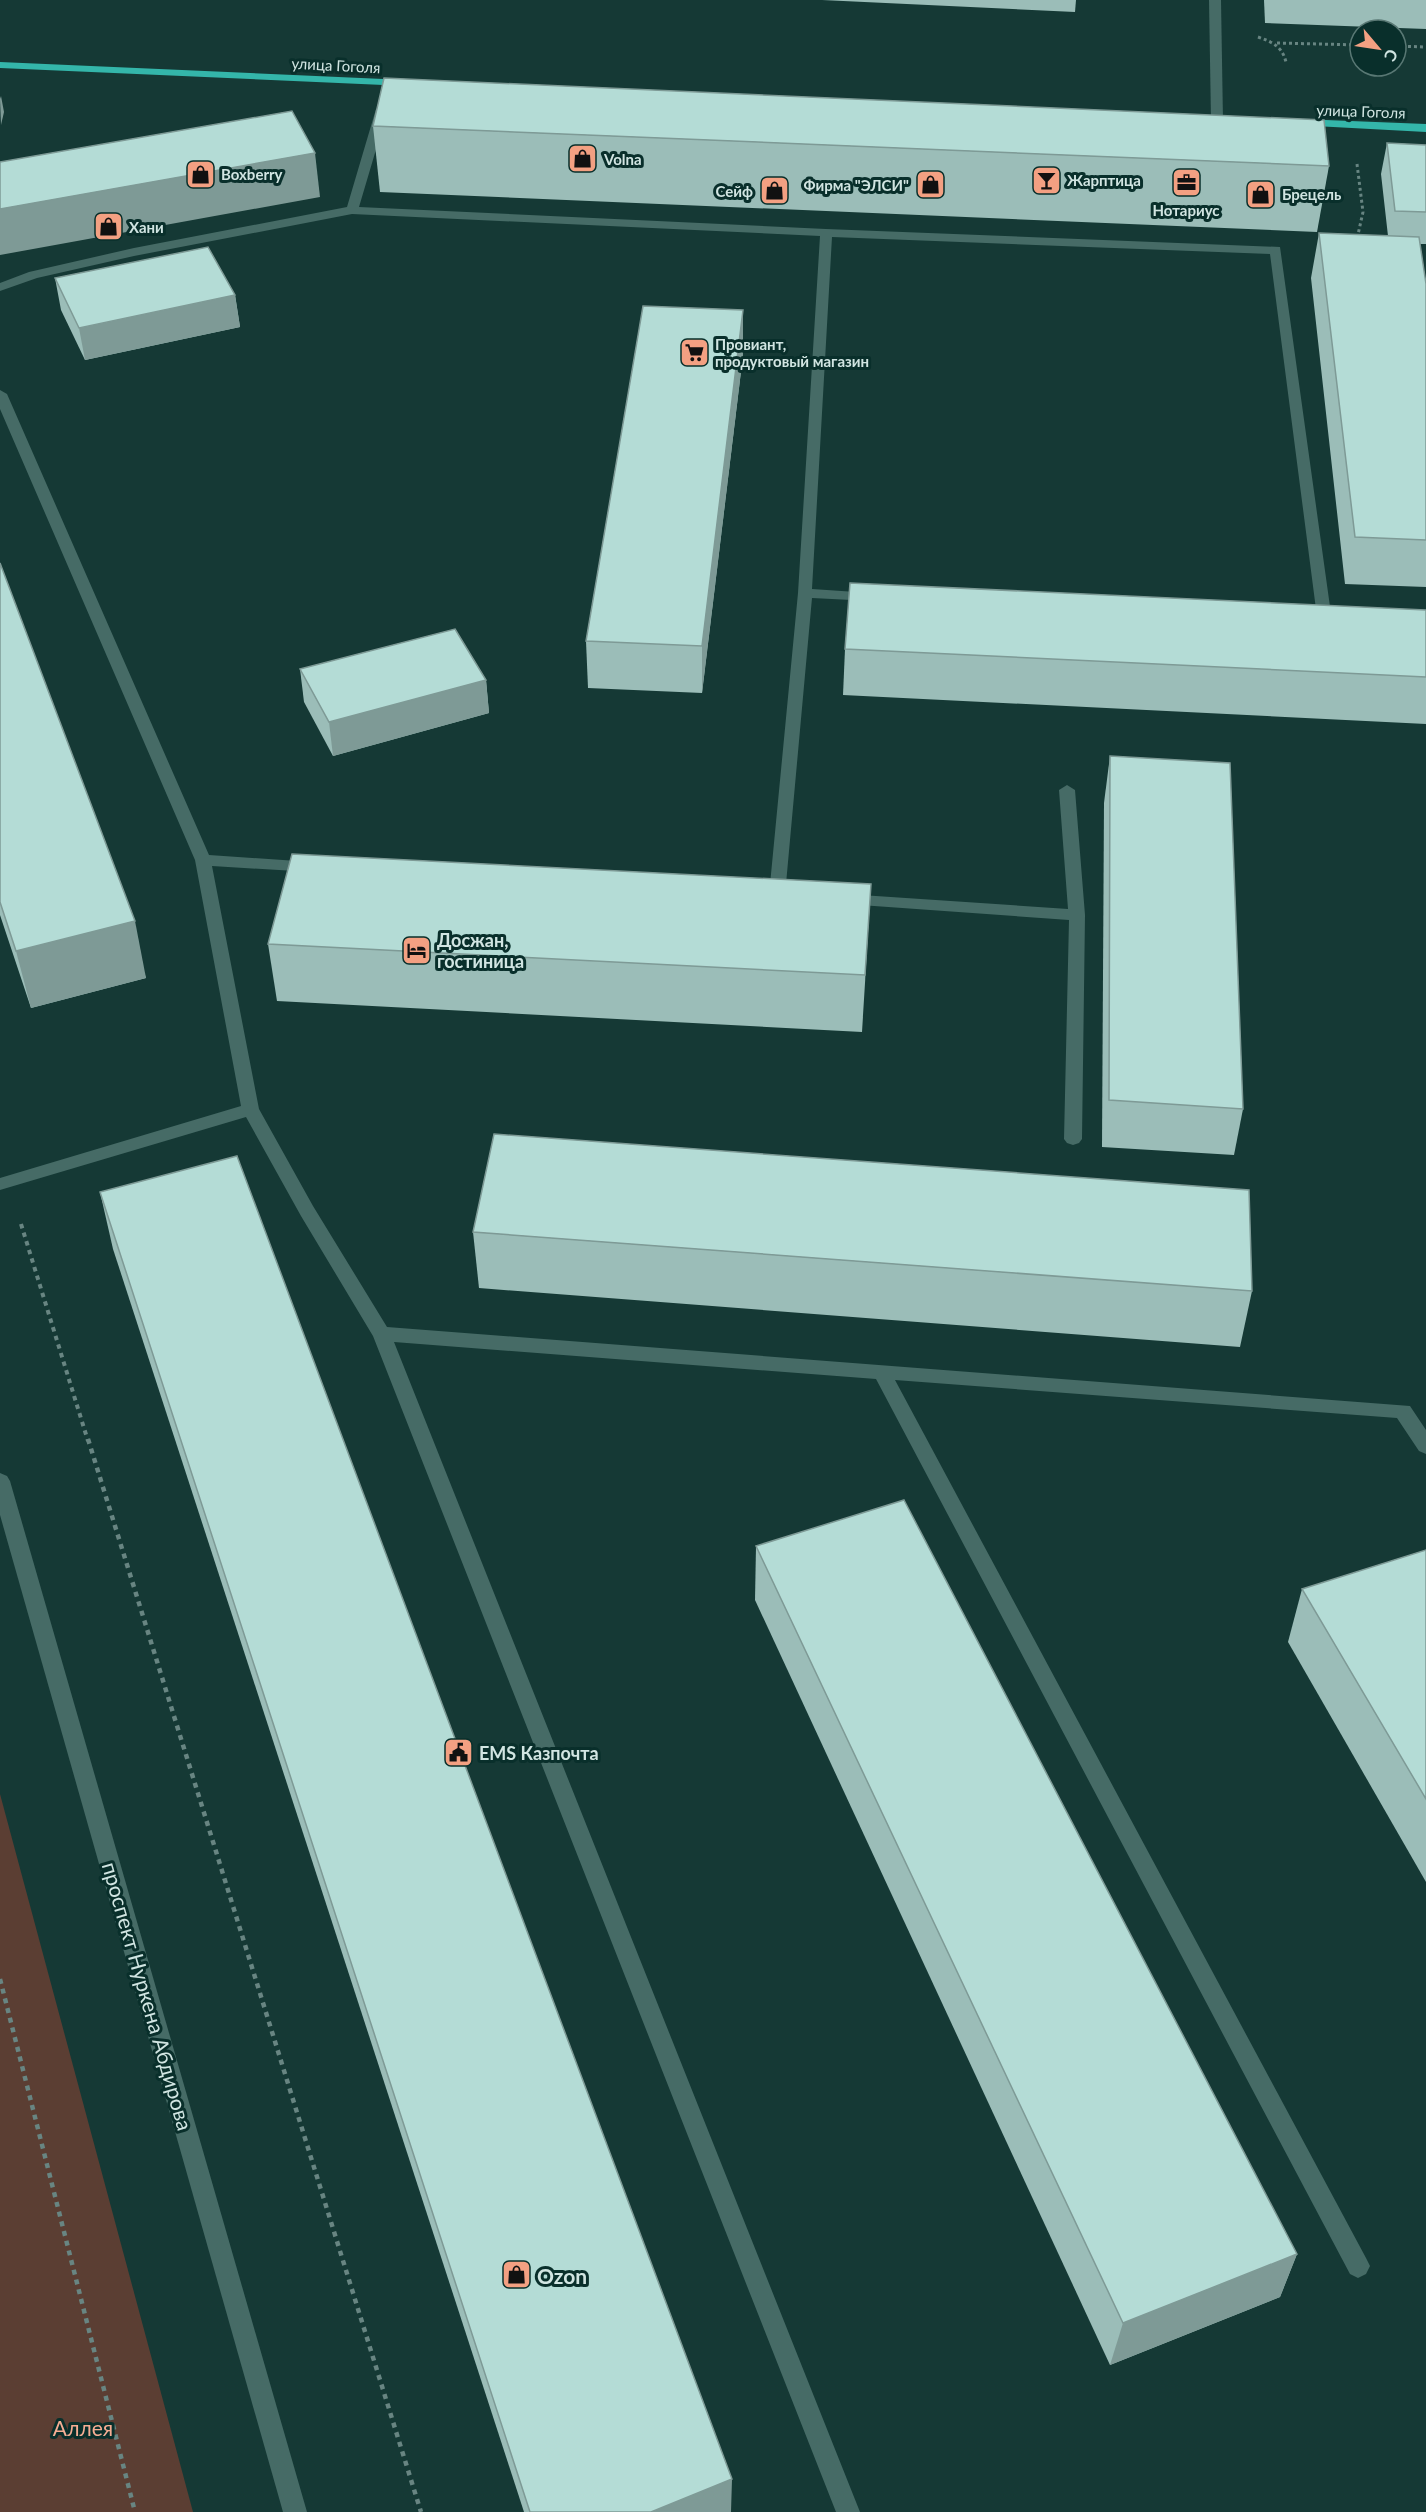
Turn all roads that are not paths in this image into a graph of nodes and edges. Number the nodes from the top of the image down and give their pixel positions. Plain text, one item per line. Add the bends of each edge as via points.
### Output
1 (1215, 0) edge
2 (0, 65) edge
3 (392, 83) junction
4 (416, 84) edge
5 (1217, 121) edge
6 (1288, 123) edge
7 (1426, 128) edge
8 (352, 210) junction
9 (826, 233) junction
10 (0, 287) edge
11 (0, 394) edge
12 (805, 593) junction
13 (888, 598) edge
14 (1301, 620) edge
15 (1067, 790) dead end
16 (203, 860) junction
17 (322, 868) edge
18 (776, 895) edge
19 (834, 898) edge
20 (1077, 915) junction
21 (250, 1109) junction
22 (1073, 1139) dead end
23 (4, 1182) edge
24 (382, 1334) junction
25 (881, 1371) junction
26 (1426, 1446) edge
27 (0, 1481) edge
28 (1358, 2266) dead end
29 (295, 2512) edge
30 (848, 2512) edge

1 - 5 street
2 - 3 highway, улица Гоголя
3 - 4 highway, улица Гоголя
3 - 8 street
6 - 7 highway, улица Гоголя
8 - 9 street
8 - 10 street via 33,274
9 - 12 street
9 - 14 street via 1276,250 1330,622
11 - 16 street
12 - 13 street
12 - 18 street
15 - 20 street
16 - 17 street
16 - 21 street
19 - 20 street
20 - 22 street
21 - 23 street
21 - 24 street
24 - 25 street
24 - 30 street
25 - 26 street via 1403,1411
25 - 28 street
27 - 29 street, проспект Нуркена Абдирова

